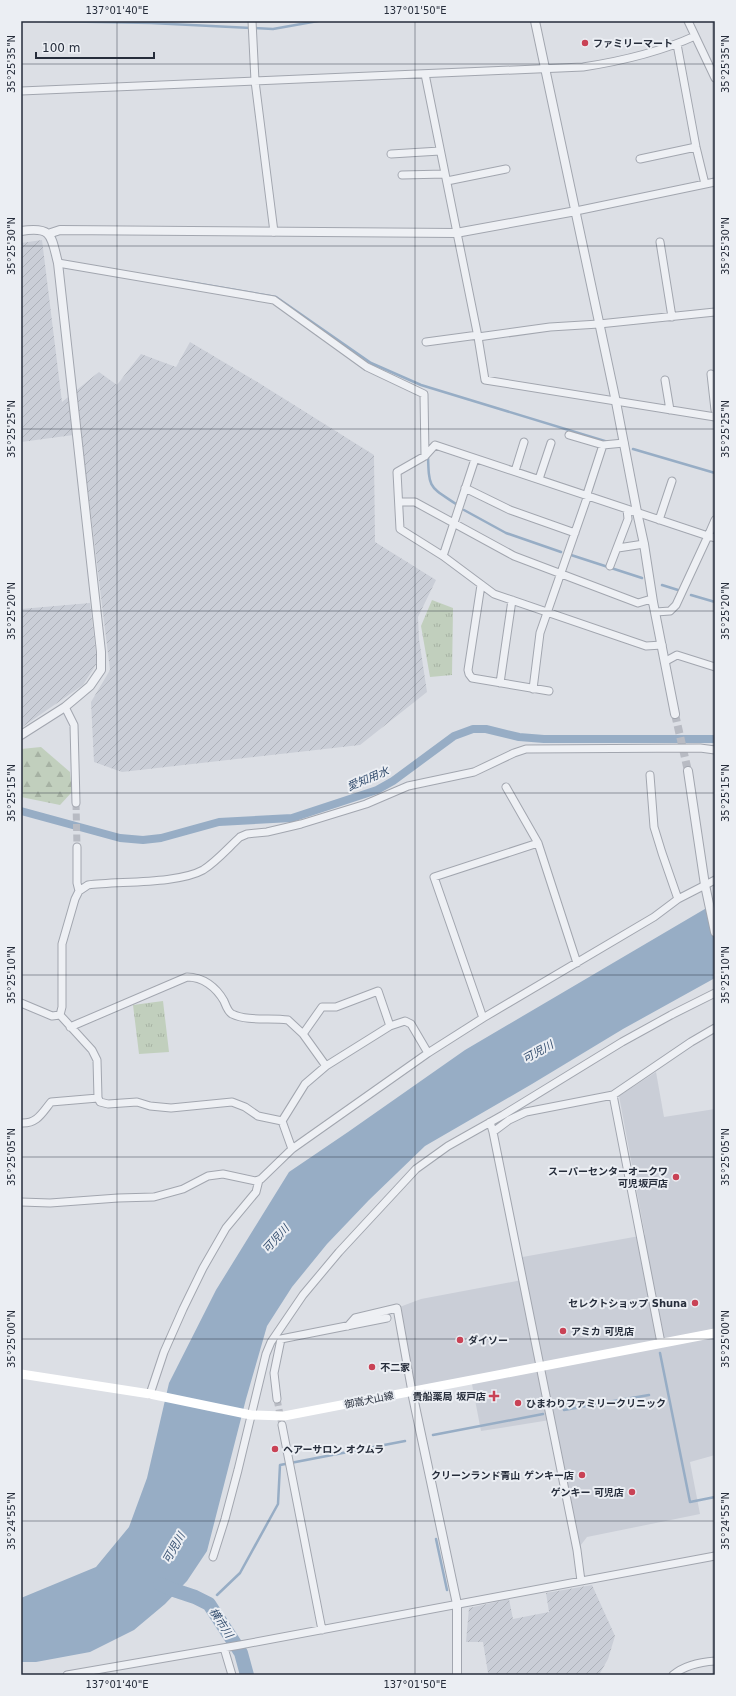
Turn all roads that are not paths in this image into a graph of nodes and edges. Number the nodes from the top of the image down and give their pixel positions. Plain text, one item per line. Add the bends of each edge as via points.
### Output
1 (535, 21) edge
2 (688, 21) edge
3 (252, 22) edge
4 (695, 36) junction
5 (677, 44) junction
6 (545, 69) junction
7 (425, 74) junction
8 (715, 78) edge
9 (255, 81) junction
10 (21, 91) edge
11 (696, 147) junction
12 (440, 151) junction
13 (391, 154) dead end
14 (640, 159) dead end
15 (506, 169) dead end
16 (402, 174) dead end
17 (446, 178) junction
18 (715, 182) edge
19 (705, 184) junction
20 (576, 211) junction
21 (21, 231) edge
22 (274, 232) junction
23 (456, 233) junction
24 (48, 234) junction
25 (660, 242) dead end
26 (58, 263) junction
27 (715, 312) edge
28 (672, 317) junction
29 (599, 324) junction
30 (478, 336) junction
31 (426, 342) dead end
32 (711, 374) dead end
33 (665, 380) dead end
34 (616, 402) junction
35 (670, 410) junction
36 (715, 410) edge
37 (715, 417) edge
38 (569, 436) dead end
39 (524, 442) dead end
40 (551, 443) dead end
41 (624, 443) junction
42 (603, 445) junction
43 (425, 456) junction
44 (475, 458) junction
45 (515, 471) junction
46 (539, 479) junction
47 (672, 481) dead end
48 (465, 488) junction
49 (588, 494) junction
50 (399, 502) junction
51 (627, 509) junction
52 (637, 512) junction
53 (659, 520) junction
54 (715, 520) edge
55 (454, 524) junction
56 (576, 533) junction
57 (708, 536) junction
58 (715, 538) edge
59 (644, 544) junction
60 (618, 548) junction
61 (443, 556) junction
62 (610, 566) dead end
63 (560, 575) junction
64 (481, 585) junction
65 (512, 600) junction
66 (653, 602) junction
67 (547, 612) junction
68 (656, 612) junction
69 (662, 645) junction
70 (666, 661) junction
71 (715, 667) edge
72 (500, 683) junction
73 (533, 689) junction
74 (549, 691) dead end
75 (65, 706) junction
76 (675, 714) tunnel mouth
77 (21, 735) edge
78 (715, 750) edge
79 (688, 771) tunnel mouth
80 (650, 775) dead end
81 (506, 787) dead end
82 (76, 803) tunnel mouth
83 (538, 843) junction
84 (77, 846) tunnel mouth
85 (715, 880) edge
86 (705, 884) junction
87 (79, 891) junction
88 (678, 899) junction
89 (715, 932) edge
90 (577, 963) junction
91 (715, 993) edge
92 (21, 1003) edge
93 (60, 1015) junction
94 (483, 1018) junction
95 (390, 1026) junction
96 (70, 1027) junction
97 (715, 1028) edge
98 (303, 1034) junction
99 (428, 1053) junction
100 (326, 1066) junction
101 (613, 1095) junction
102 (98, 1098) junction
103 (282, 1121) junction
104 (490, 1122) junction
105 (21, 1123) edge
106 (493, 1132) junction
107 (292, 1149) junction
108 (258, 1180) junction
109 (21, 1202) edge
110 (387, 1318) dead end
111 (348, 1326) junction
112 (715, 1333) edge
113 (661, 1343) junction
114 (279, 1346) junction
115 (268, 1349) junction
116 (539, 1366) junction
117 (21, 1374) edge
118 (412, 1392) junction
119 (150, 1394) junction
120 (277, 1399) tunnel mouth
121 (251, 1415) junction
122 (282, 1425) tunnel mouth
123 (715, 1556) edge
124 (213, 1557) dead end
125 (581, 1581) junction
126 (457, 1604) junction
127 (322, 1630) junction
128 (224, 1648) junction
129 (715, 1661) edge
130 (67, 1675) edge
131 (232, 1675) edge
132 (457, 1675) edge
133 (673, 1675) edge

1 - 6 street
2 - 4 street
3 - 9 street
4 - 5 street
4 - 8 street
5 - 6 street via 613,62
5 - 11 street
6 - 7 street
6 - 20 street
7 - 9 street
7 - 12 street
9 - 10 street
9 - 22 street
11 - 14 street
11 - 19 street
12 - 13 street
12 - 17 street
15 - 17 street
16 - 17 street
17 - 23 street
18 - 19 street
19 - 20 street
20 - 23 street
20 - 29 street
21 - 24 street via 42,229
22 - 23 street
22 - 24 street via 60,230
23 - 30 street
24 - 26 street via 52,239
25 - 28 street
26 - 43 street via 274,300 367,366 424,394
26 - 75 street via 101,652 101,670 90,686
27 - 28 street
28 - 29 street
29 - 30 street
29 - 34 street
30 - 31 street
30 - 34 street via 485,380
32 - 36 street
33 - 35 street
34 - 35 street
34 - 41 street
35 - 37 street
38 - 42 street
39 - 45 street
40 - 46 street
41 - 42 street
41 - 52 street
42 - 49 street
43 - 44 street via 435,445
43 - 50 street via 397,472
44 - 45 street
44 - 48 street
45 - 46 street
46 - 49 street
47 - 53 street
48 - 55 street
48 - 56 street via 510,510
49 - 51 street
49 - 56 street
50 - 55 street via 415,502
50 - 61 street via 400,529
51 - 52 street
51 - 60 street via 628,519
52 - 53 street
52 - 59 street
53 - 57 street
54 - 57 street
55 - 61 street
55 - 63 street via 514,556
56 - 63 street
57 - 58 street
57 - 68 street via 676,605 670,611
59 - 60 street
59 - 66 street
60 - 62 street
61 - 64 street
63 - 66 street via 638,603 648,600
63 - 67 street
64 - 65 street via 494,594
64 - 72 street via 468,670 472,678
65 - 67 street
65 - 72 street
66 - 68 street
67 - 69 street via 646,646
67 - 73 street via 540,633
68 - 69 street
69 - 70 street
70 - 71 street via 677,655
70 - 76 street
72 - 73 street
73 - 74 street
75 - 77 street
75 - 82 street via 74,725
78 - 87 street via 526,749 514,752 474,772 408,786 366,804 301,824 247,834 240,837 204,869 194,874 177,878 88,885
79 - 86 street
80 - 88 street via 654,828
81 - 83 street
83 - 90 street
83 - 94 street via 434,877
84 - 87 street
85 - 86 street
86 - 88 street
86 - 89 street
87 - 93 street via 62,944
88 - 90 street via 654,917
90 - 94 street
91 - 104 street via 670,1015
92 - 93 street via 52,1016
93 - 96 street
94 - 99 street
95 - 98 street via 378,991 336,1006 322,1007
95 - 99 street via 405,1022 411,1024
95 - 100 street
96 - 98 street via 187,977 197,977 220,993 230,1013 247,1018 288,1020
96 - 102 street via 92,1050 97,1060
97 - 101 street
98 - 100 street
99 - 107 street
100 - 103 street via 305,1084
101 - 106 street via 526,1112
101 - 113 street
102 - 103 street via 104,1104 137,1102 171,1108 232,1102 258,1116
102 - 105 street via 51,1102 34,1122
103 - 107 street
104 - 106 street
104 - 115 street via 416,1168 302,1295
106 - 116 street
107 - 108 street
108 - 109 street via 223,1174 208,1176 183,1189 154,1197 50,1203
108 - 119 street via 256,1192 226,1228 203,1268 164,1352
110 - 111 street
111 - 114 street via 281,1339
111 - 118 street via 355,1318 397,1308
112 - 113 main road, 御嵩犬山線
113 - 116 main road, 御嵩犬山線
114 - 115 street
114 - 120 street via 274,1373
115 - 121 street
116 - 118 main road, 御嵩犬山線
116 - 125 street via 577,1550
117 - 119 main road, 御嵩犬山線
118 - 121 main road, 御嵩犬山線 via 284,1416
118 - 126 street
119 - 121 main road, 御嵩犬山線
121 - 124 street
122 - 127 street
123 - 125 street
125 - 126 street
126 - 127 street
126 - 132 street
127 - 128 street
128 - 130 street
128 - 131 street
129 - 133 street via 700,1662

